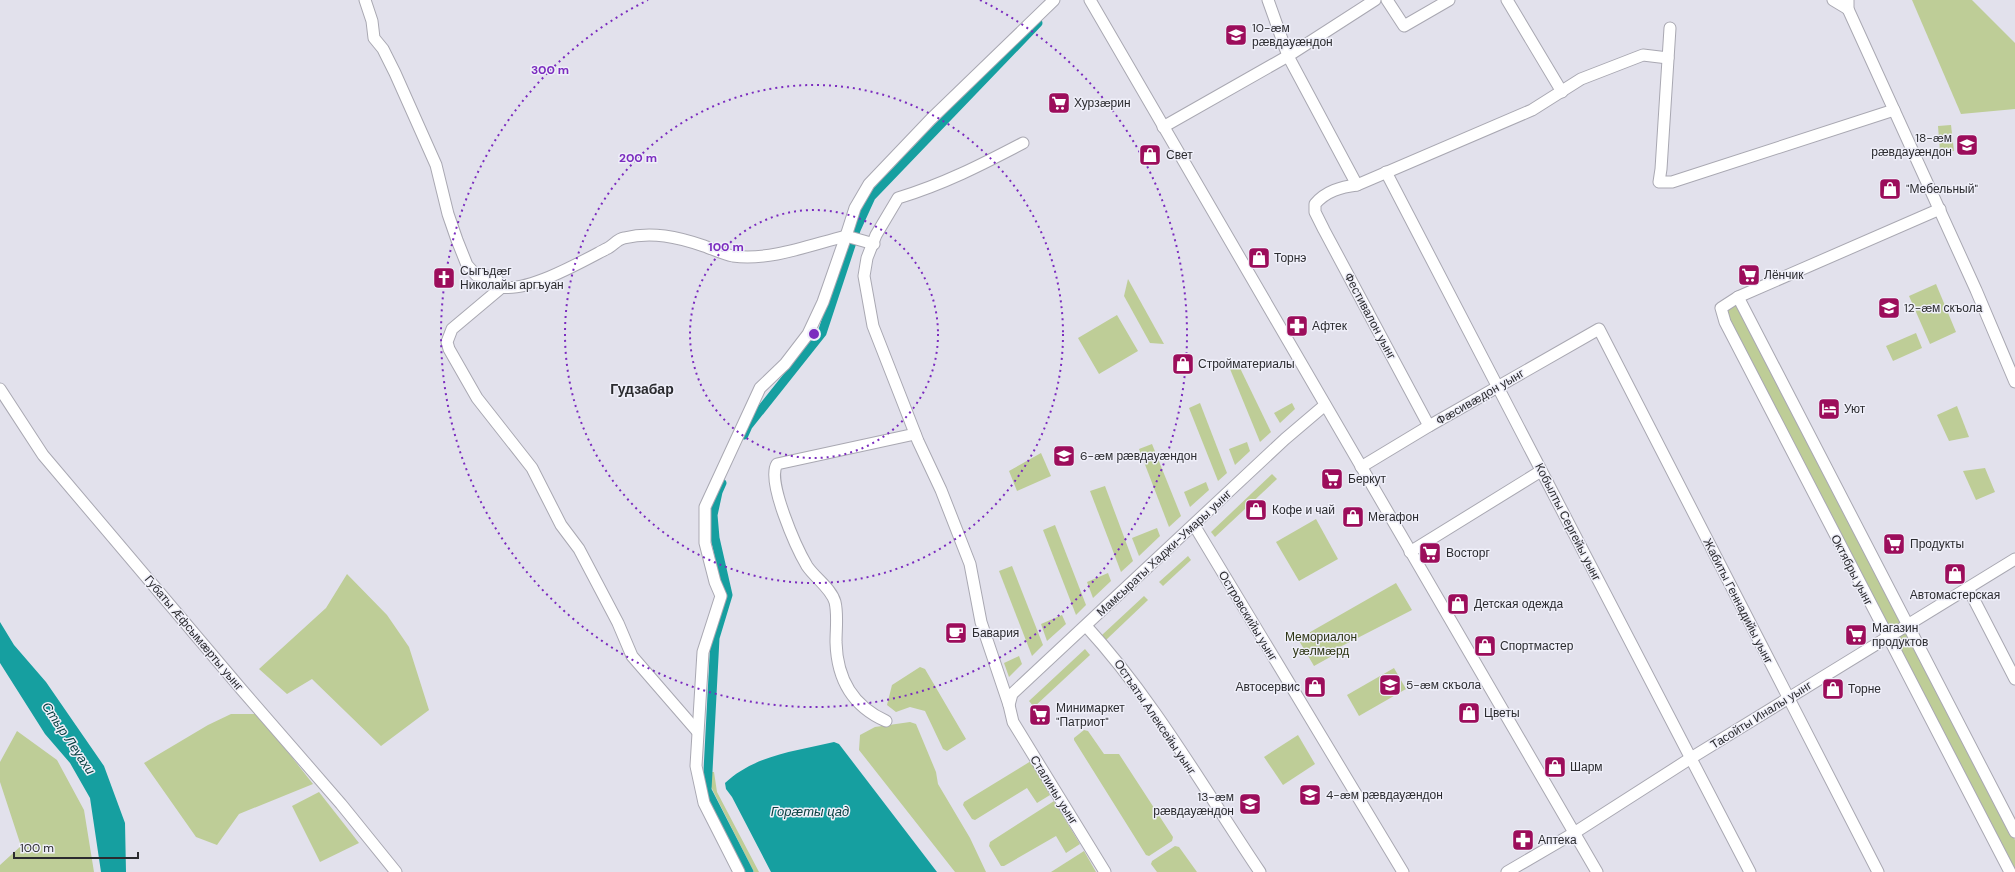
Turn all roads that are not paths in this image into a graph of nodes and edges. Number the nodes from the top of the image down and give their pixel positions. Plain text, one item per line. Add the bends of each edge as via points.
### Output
1 (364, 0) edge
2 (1054, 0) edge
3 (1090, 0) edge
4 (1268, 0) edge
5 (1375, 0) edge
6 (1387, 0) edge
7 (1449, 0) edge
8 (1506, 0) edge
9 (1833, 0) edge
10 (1848, 4) edge
11 (1670, 28) dead end
12 (1288, 56) junction
13 (1668, 58) junction
14 (1562, 92) junction
15 (1894, 110) junction
16 (1164, 127) junction
17 (1023, 143) dead end
18 (1386, 172) junction
19 (1357, 185) junction
20 (1940, 209) junction
21 (848, 236) junction
22 (870, 243) junction
23 (502, 287) junction
24 (1738, 297) junction
25 (1599, 329) joint
26 (2015, 382) edge
27 (1498, 387) junction
28 (0, 388) edge
29 (1326, 406) junction
30 (1429, 426) junction
31 (915, 434) junction
32 (1361, 467) junction
33 (1542, 471) junction
34 (1194, 525) junction
35 (1410, 552) junction
36 (2015, 559) edge
37 (1968, 588) junction
38 (1908, 625) junction
39 (1086, 626) junction
40 (1887, 638) junction
41 (2015, 679) edge
42 (1788, 699) junction
43 (1009, 705) junction
44 (886, 721) dead end
45 (697, 732) junction
46 (1691, 758) junction
47 (2015, 832) edge
48 (1574, 833) junction
49 (396, 872) edge
50 (739, 872) edge
51 (1105, 872) edge
52 (1260, 872) edge
53 (1403, 872) edge
54 (1507, 872) edge
55 (1597, 872) edge
56 (1750, 872) edge
57 (1878, 872) edge
58 (2010, 872) edge

1 - 23 street via 372,21 374,38 389,61 436,165 448,214 467,264 476,275 495,277
2 - 21 street via 931,119 869,184 855,208
3 - 16 street
4 - 12 street
5 - 12 street
6 - 7 street via 1404,26
8 - 14 street
9 - 10 street
10 - 15 street
11 - 13 street
12 - 16 street
12 - 19 street
13 - 14 street via 1643,55 1581,79
13 - 15 street via 1659,182 1672,182
14 - 18 street via 1532,110
15 - 20 street
16 - 29 street
17 - 22 street, Сталины уынг via 945,182 898,198
18 - 19 street
18 - 27 street, Кобылты Сергейы уынг
19 - 30 street, Фестивалон уынг via 1340,188 1321,197 1315,204 1315,212
20 - 24 street
20 - 26 street
21 - 22 street
21 - 23 street via 766,255 732,256 662,234 640,235 622,238 607,249 556,275 518,286
21 - 45 street via 808,334 785,364 760,388 705,507 705,543 721,596 703,652
22 - 31 street, Сталины уынг via 864,276 873,326
23 - 45 street via 452,330 447,342 449,349 477,398 532,468 561,525 579,549 618,623 632,656
24 - 38 street, Октябры уынг
24 - 40 street, Октябры уынг via 1721,308 1725,322
25 - 27 street, Фæсивæдон уынг
25 - 42 street, Жабиты Геннадийы уынг
27 - 30 street, Фæсивæдон уынг
27 - 33 street, Кобылты Сергейы уынг
28 - 49 street, Губаты Æфсымæрты уынг via 43,455
29 - 32 street
29 - 34 street, Мамсыраты Хаджи-Умары уынг via 1285,439
30 - 32 street, Фæсивæдон уынг
31 - 43 street, Сталины уынг via 941,490 970,564 980,622
31 - 44 street via 777,464 774,469 783,513 802,557 835,602 836,650 841,673 858,703 870,714
32 - 35 street
33 - 35 street
33 - 46 street, Кобылты Сергейы уынг
34 - 39 street, Мамсыраты Хаджи-Умары уынг
34 - 53 street, Островскийы уынг
35 - 48 street
36 - 37 street, Тасойты Иналы уынг
37 - 38 street, Тасойты Иналы уынг
37 - 41 street
38 - 40 street, Тасойты Иналы уынг
38 - 47 street, Октябры уынг
39 - 43 street, Мамсыраты Хаджи-Умары уынг via 1012,694
39 - 52 street, Остъаты Алексейы уынг via 1115,658 1145,699
40 - 42 street, Тасойты Иналы уынг
40 - 58 street, Октябры уынг
42 - 46 street, Тасойты Иналы уынг
42 - 57 street, Жабиты Геннадийы уынг
43 - 51 street, Сталины уынг via 1013,722
45 - 50 street via 696,766 704,803
46 - 48 street, Тасойты Иналы уынг
46 - 56 street, Кобылты Сергейы уынг
48 - 54 street, Тасойты Иналы уынг
48 - 55 street

